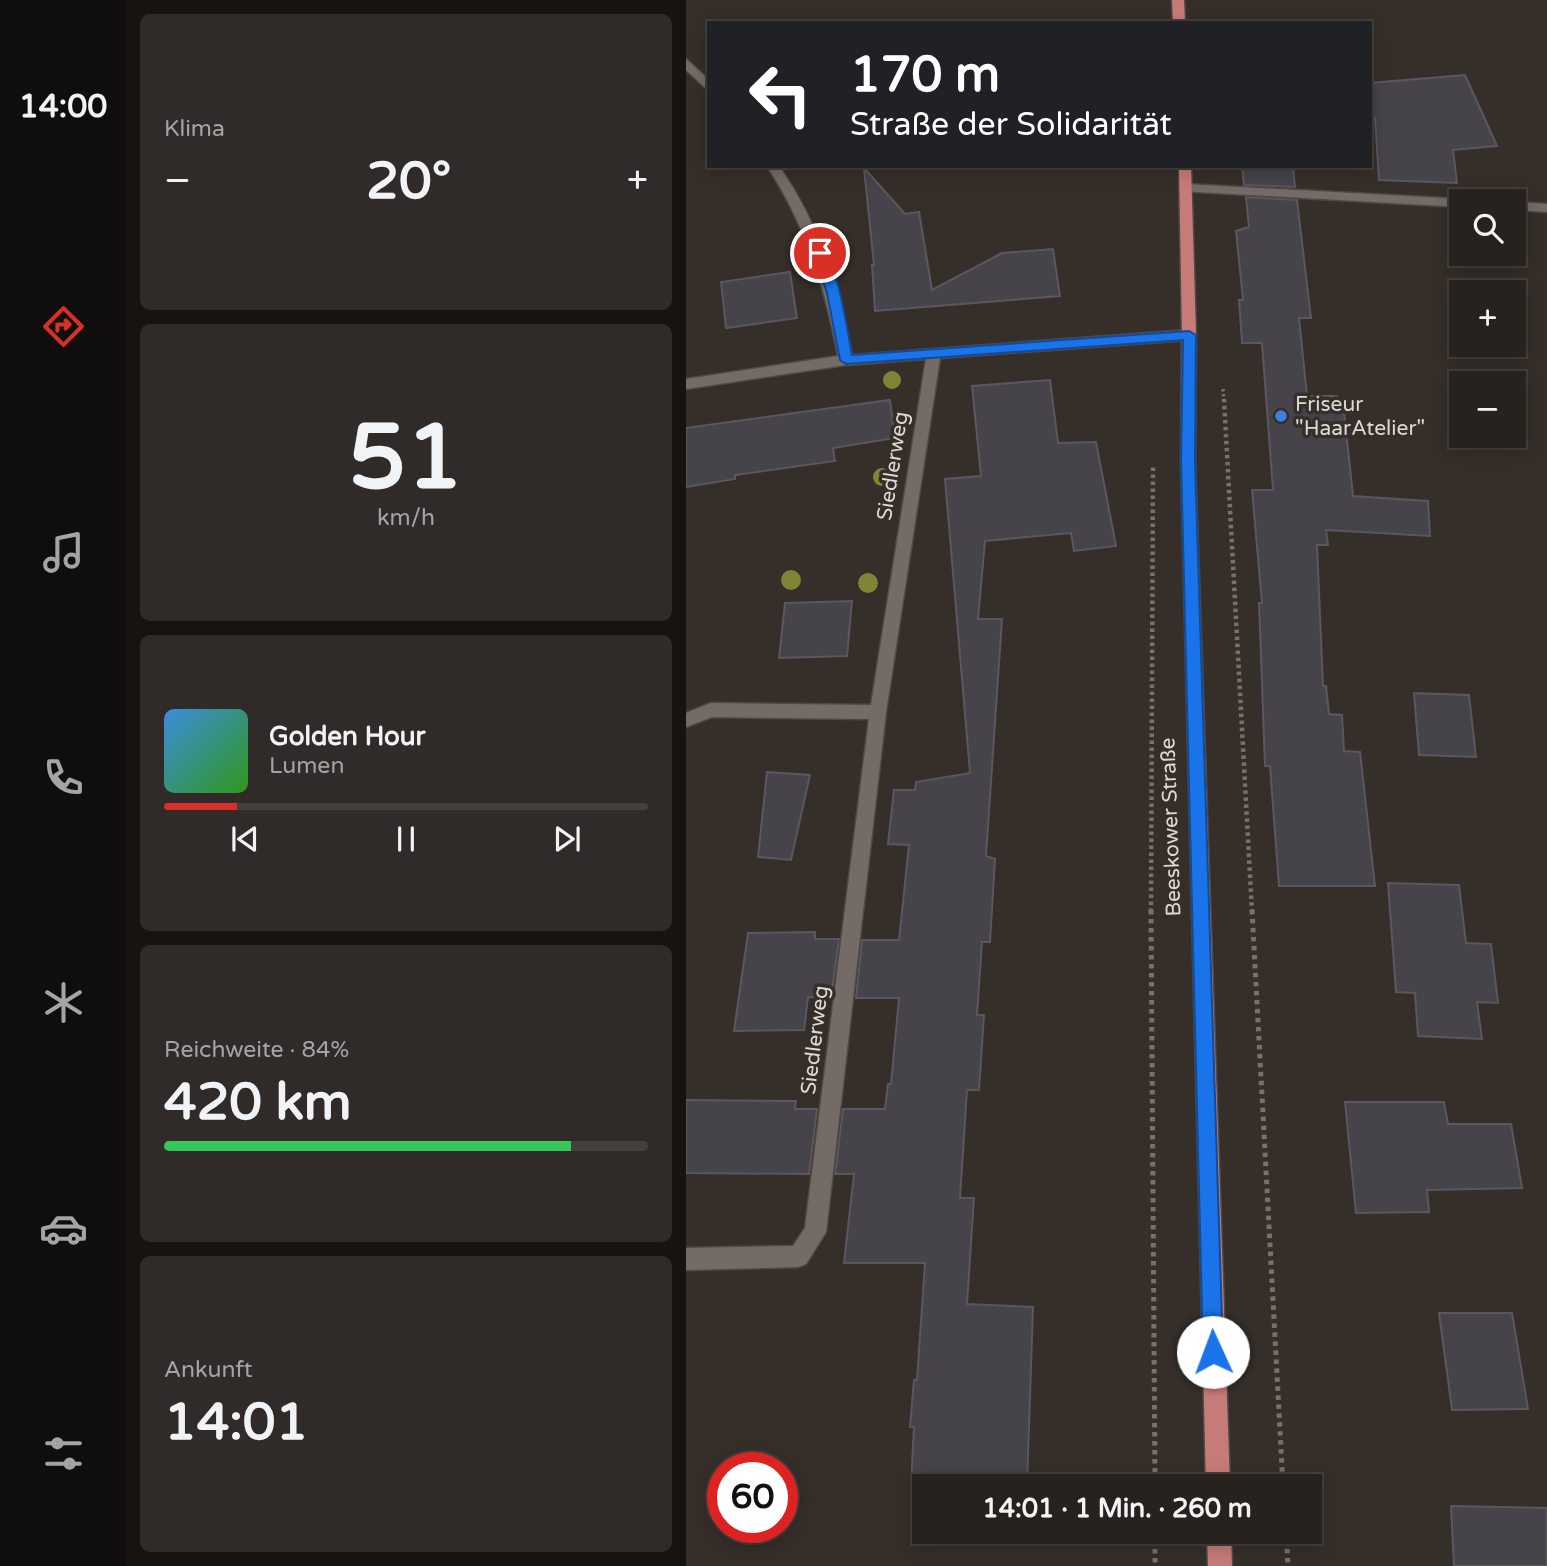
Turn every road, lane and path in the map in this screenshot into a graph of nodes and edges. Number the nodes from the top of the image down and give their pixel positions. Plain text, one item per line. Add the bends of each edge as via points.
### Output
1 (1178, 0) edge
2 (1179, 21) edge
3 (686, 63) edge
4 (707, 86) edge
5 (775, 168) edge
6 (1185, 168) edge
7 (1185, 188) junction
8 (1449, 202) edge
9 (1526, 207) edge
10 (1547, 208) edge
11 (1189, 335) junction
12 (934, 352) junction
13 (846, 360) junction
14 (1223, 380) dead end
15 (686, 384) edge
16 (1153, 461) dead end
17 (878, 712) junction
18 (686, 720) edge
19 (686, 1259) edge
20 (1155, 1474) edge
21 (1217, 1474) edge
22 (1282, 1474) edge
23 (1155, 1544) edge
24 (1219, 1544) edge
25 (1287, 1544) edge
26 (1155, 1566) edge
27 (1220, 1566) edge
28 (1288, 1566) edge

1 - 2 main road
3 - 4 street
5 - 13 street via 814,234 834,293
6 - 7 main road, Beeskower Straße
7 - 8 street
7 - 11 main road, Beeskower Straße
9 - 10 street
11 - 12 street
11 - 21 main road, Beeskower Straße via 1188,461
12 - 13 street
12 - 17 street, Siedlerweg
13 - 15 street
14 - 22 path
16 - 20 path
17 - 18 street via 711,710
17 - 19 street, Siedlerweg via 815,1232 798,1256
23 - 26 path
24 - 27 main road
25 - 28 path

